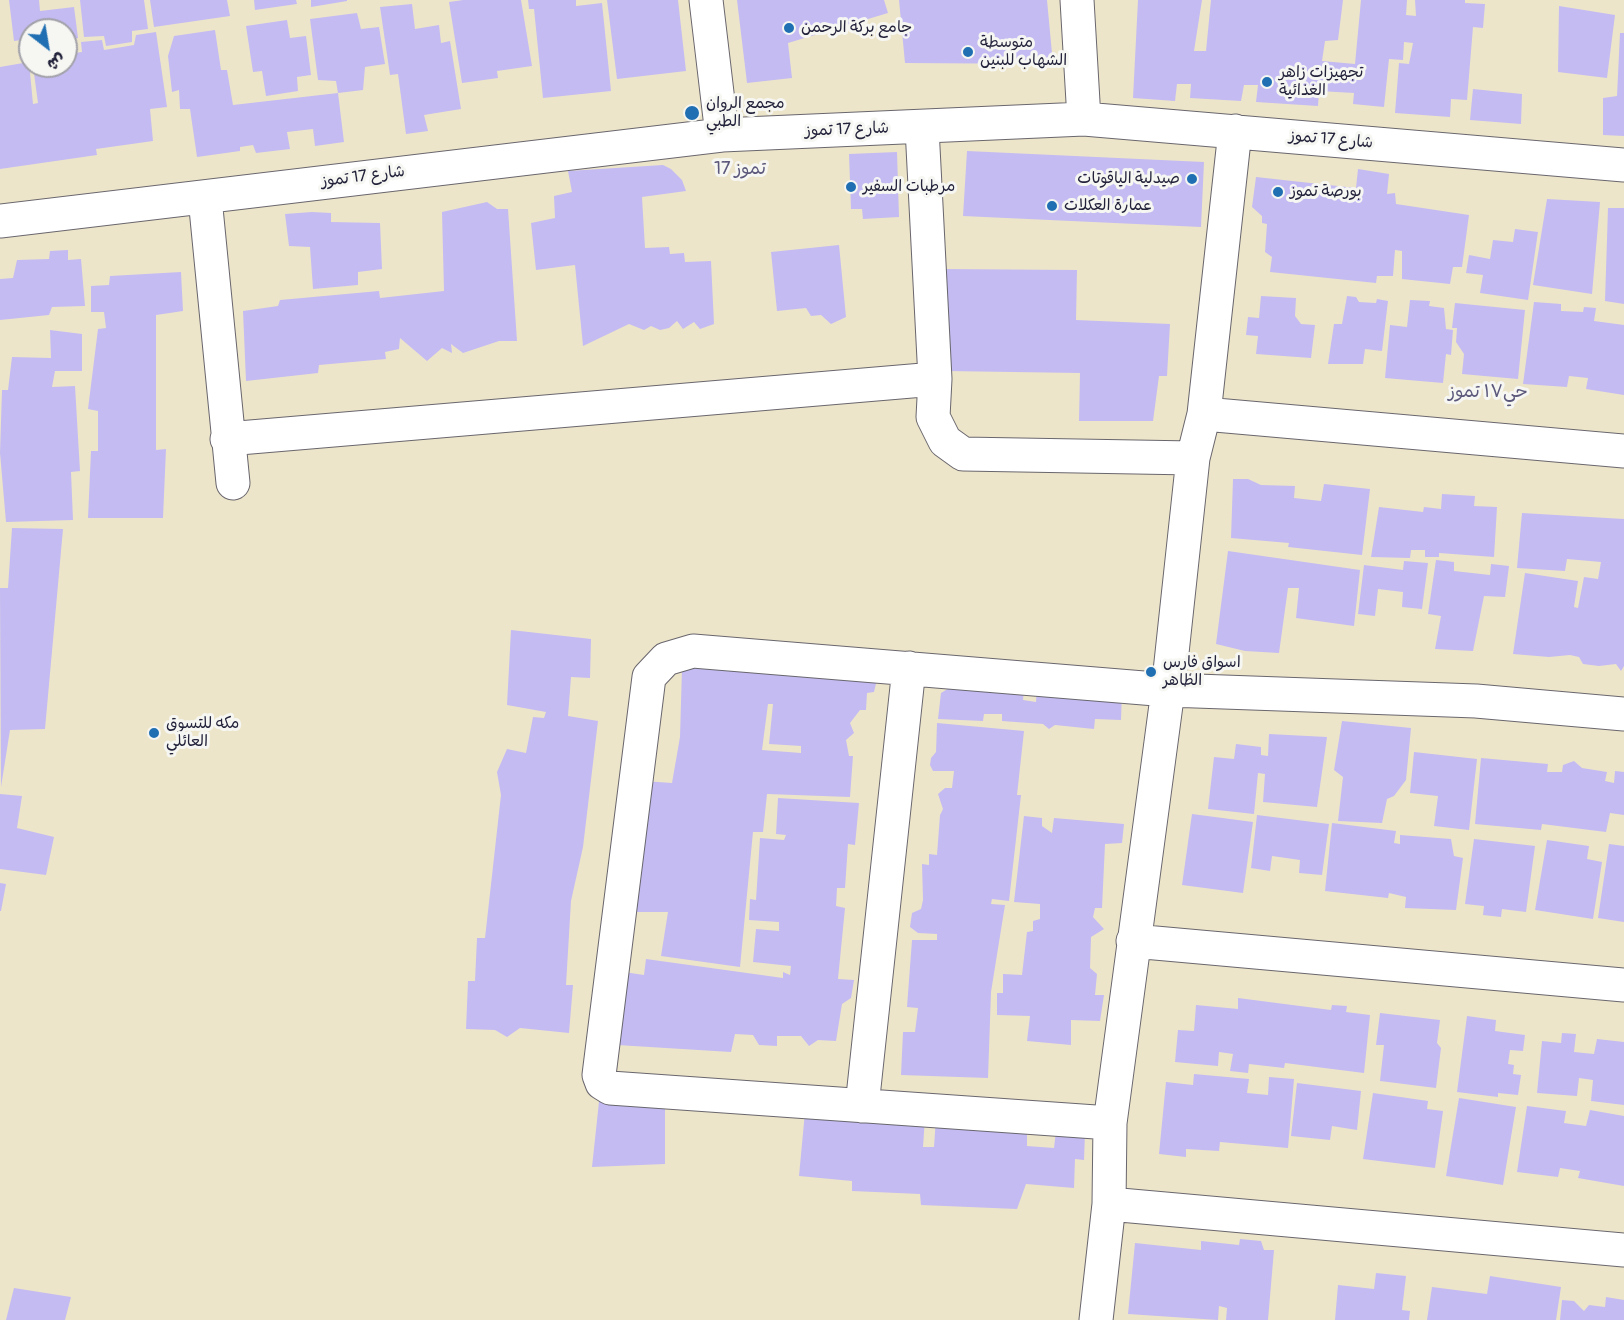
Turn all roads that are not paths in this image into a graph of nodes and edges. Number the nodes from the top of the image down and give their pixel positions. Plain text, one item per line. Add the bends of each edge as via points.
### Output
1 (706, 0) edge
2 (1077, 0) edge
3 (1084, 119) junction
4 (922, 128) junction
5 (1235, 131) junction
6 (722, 135) junction
7 (1624, 165) edge
8 (205, 198) junction
9 (0, 221) edge
10 (935, 379) junction
11 (1204, 414) junction
12 (227, 439) junction
13 (1624, 451) edge
14 (1193, 458) junction
15 (233, 483) dead end
16 (909, 668) junction
17 (1168, 690) junction
18 (1624, 714) edge
19 (1133, 941) junction
20 (1624, 985) edge
21 (862, 1106) junction
22 (1110, 1123) junction
23 (1109, 1204) junction
24 (1624, 1250) edge
25 (1096, 1320) edge

1 - 6 street
2 - 3 street
3 - 4 street, شارع 17 تموز
3 - 5 street, شارع 17 تموز
4 - 6 street, شارع 17 تموز
4 - 10 street
5 - 7 street, شارع 17 تموز
5 - 11 street
6 - 8 street, شارع 17 تموز
8 - 9 street, شارع 17 تموز
8 - 12 street
10 - 12 street
10 - 14 street via 933,417 945,441 963,454
11 - 13 street
11 - 14 street
12 - 15 street
14 - 17 street
16 - 17 street
16 - 21 street
16 - 21 street via 693,651 666,659 650,677 599,1075 610,1088
17 - 18 street via 1476,701
17 - 19 street
19 - 20 street
19 - 22 street
21 - 22 street
22 - 23 street
23 - 24 street
23 - 25 street

